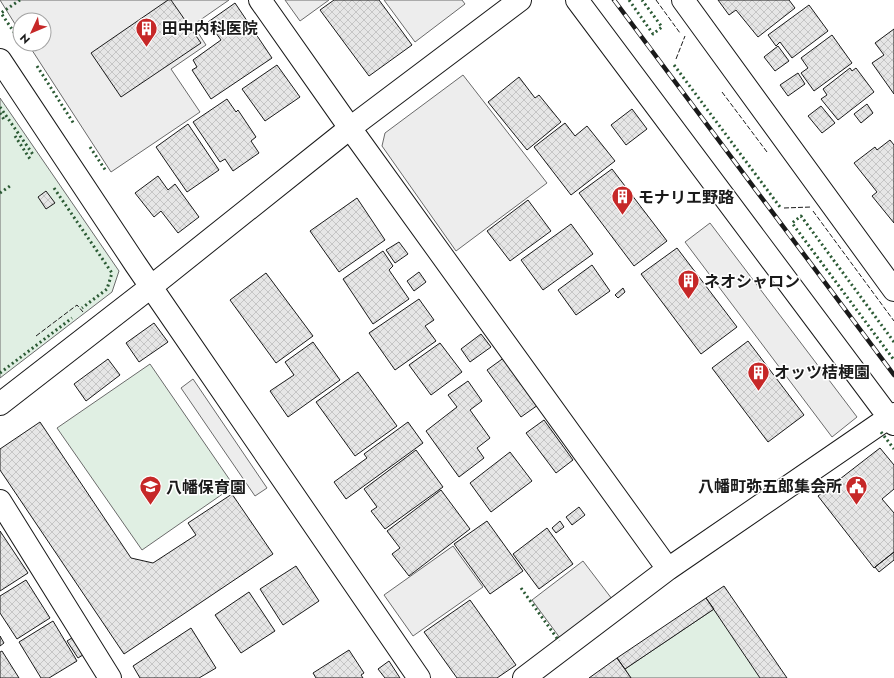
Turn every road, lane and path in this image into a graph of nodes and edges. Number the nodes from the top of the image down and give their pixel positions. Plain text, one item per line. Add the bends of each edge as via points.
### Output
1 (260, 0) edge
2 (520, 0) edge
3 (577, 0) edge
4 (683, 0) edge
5 (0, 60) edge
6 (350, 128) junction
7 (152, 286) junction
8 (894, 290) edge
9 (0, 404) edge
10 (892, 418) edge
11 (0, 502) edge
12 (668, 569) junction
13 (110, 678) edge
14 (419, 678) edge
15 (524, 678) edge

1 - 6 street
2 - 6 street
3 - 10 street
4 - 8 street
5 - 7 street
6 - 7 street
6 - 12 street
7 - 9 street
7 - 14 street
10 - 12 street
11 - 13 street
12 - 15 street

